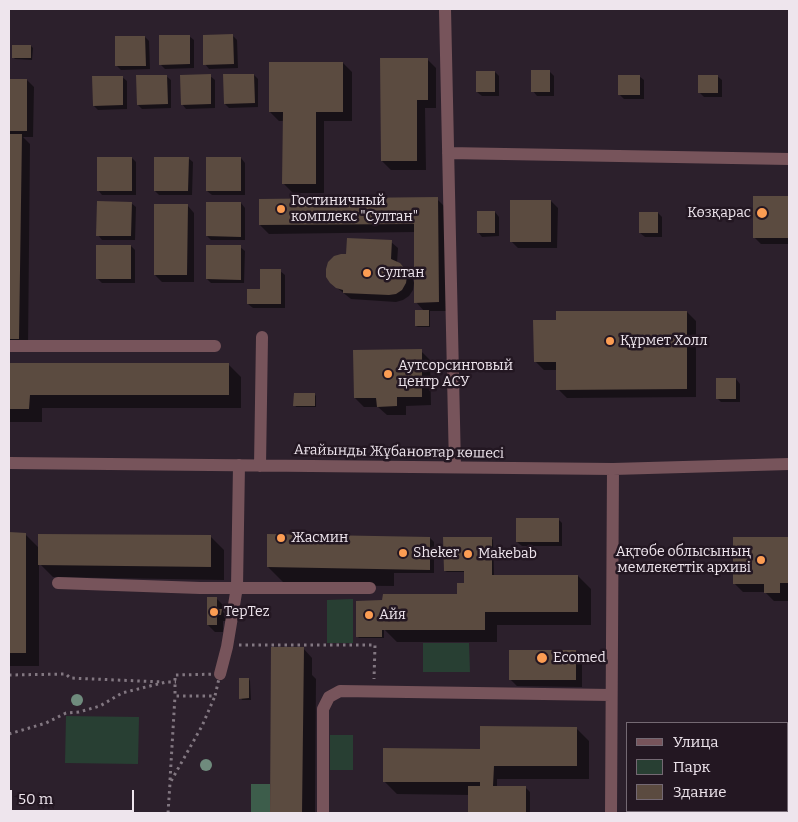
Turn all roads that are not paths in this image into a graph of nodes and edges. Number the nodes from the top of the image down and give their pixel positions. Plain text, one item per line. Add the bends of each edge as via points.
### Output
1 (445, 9) edge
2 (448, 153) junction
3 (789, 158) edge
4 (262, 337) dead end
5 (9, 346) edge
6 (215, 346) dead end
7 (9, 463) edge
8 (789, 464) edge
9 (239, 465) junction
10 (260, 466) junction
11 (455, 467) junction
12 (614, 469) junction
13 (58, 583) dead end
14 (237, 587) junction
15 (370, 588) dead end
16 (220, 674) road end
17 (611, 695) junction
18 (322, 813) edge
19 (611, 813) edge

1 - 2 street
2 - 3 street
2 - 11 street
4 - 10 street
5 - 6 street
7 - 9 street, Ағайынды Жұбановтар көшесі
8 - 12 street, Ағайынды Жұбановтар көшесі
9 - 10 street, Ағайынды Жұбановтар көшесі
9 - 14 street
10 - 11 street, Ағайынды Жұбановтар көшесі
11 - 12 street, Ағайынды Жұбановтар көшесі
12 - 17 street
13 - 14 street
14 - 15 street
14 - 16 street
17 - 18 street via 340,691 330,697 323,709
17 - 19 street

